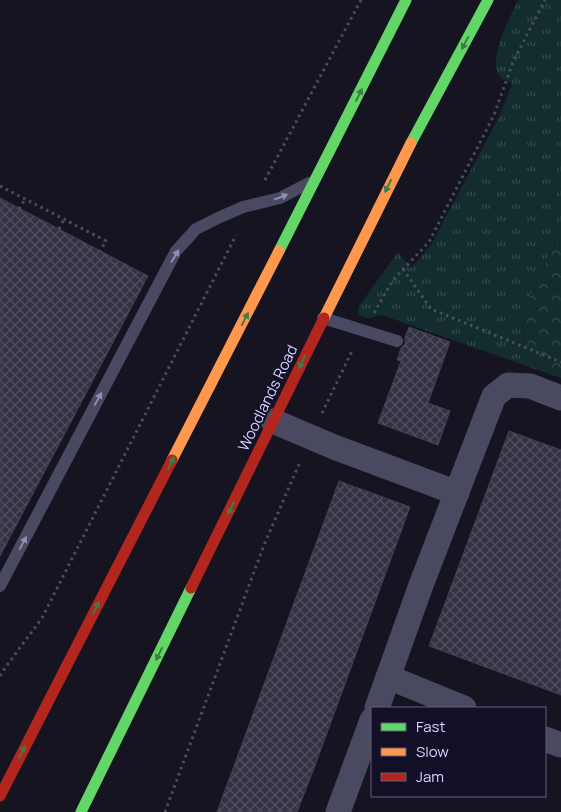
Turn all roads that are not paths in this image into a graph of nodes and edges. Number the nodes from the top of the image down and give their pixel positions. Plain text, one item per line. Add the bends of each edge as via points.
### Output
1 (406, 0) edge
2 (488, 0) edge
3 (316, 180) junction
4 (323, 318) junction
5 (397, 341) dead end
6 (561, 398) edge
7 (273, 421) junction
8 (457, 493) junction
9 (0, 586) edge
10 (388, 677) junction
11 (377, 707) edge
12 (462, 707) edge
13 (371, 723) edge
14 (546, 739) edge
15 (561, 745) edge
16 (0, 796) edge
17 (81, 812) edge
18 (338, 812) edge

3 -> 1 main road
2 -> 4 main road, Woodlands Road via 392,179
9 -> 3 lane via 176,251 196,230 218,218 280,198
16 -> 3 main road
4 - 5 lane
4 -> 7 main road, Woodlands Road
6 - 8 street via 530,386 508,385 494,396
7 - 8 street
7 -> 17 main road, Woodlands Road
8 - 10 street
10 - 11 street
10 - 12 street
13 - 18 street
14 - 15 street

